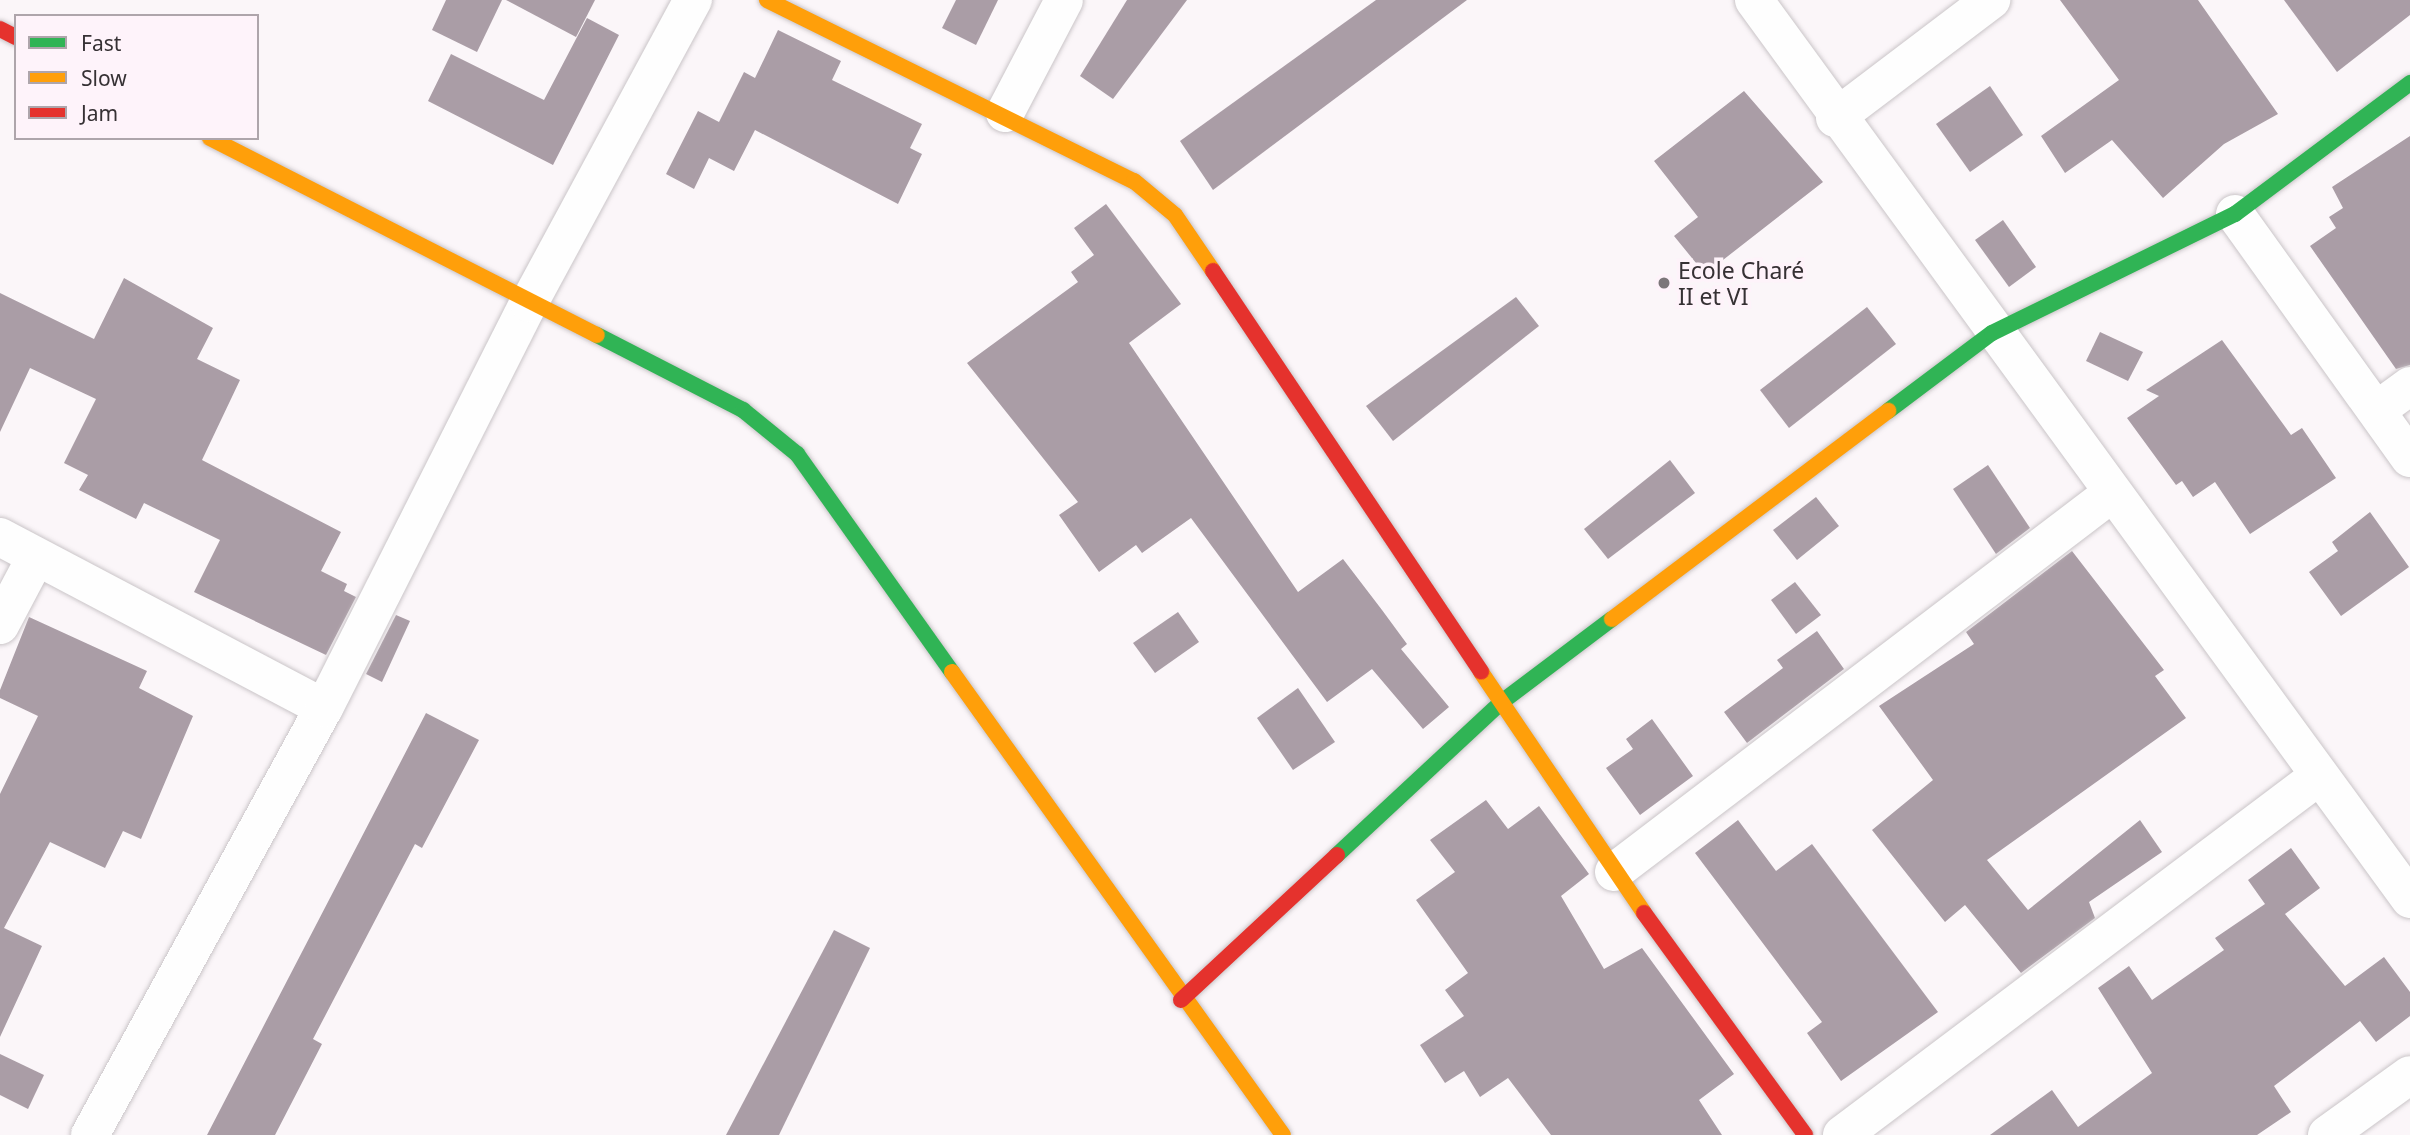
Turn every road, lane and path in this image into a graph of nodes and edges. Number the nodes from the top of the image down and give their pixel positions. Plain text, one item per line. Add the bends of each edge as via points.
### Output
1 (693, 0) edge
2 (767, 0) edge
3 (1064, 0) edge
4 (1754, 0) edge
5 (1991, 0) edge
6 (2410, 83) edge
7 (1005, 113) junction
8 (1835, 118) junction
9 (215, 140) edge
10 (2235, 214) junction
11 (529, 303) junction
12 (1992, 333) junction
13 (2410, 386) edge
14 (2377, 410) junction
15 (2410, 458) edge
16 (2111, 495) junction
17 (0, 537) edge
18 (36, 557) junction
19 (0, 625) edge
20 (1503, 701) junction
21 (324, 708) junction
22 (2319, 776) junction
23 (1614, 872) junction
24 (2410, 899) edge
25 (1181, 1000) junction
26 (2410, 1075) edge
27 (90, 1135) edge
28 (1283, 1135) edge
29 (1805, 1135) edge
30 (1842, 1135) edge
31 (2327, 1135) edge

1 - 11 street
2 - 7 street
3 - 7 street
4 - 8 street
5 - 8 street
6 - 10 street
7 - 20 street via 1135,181 1175,215
8 - 12 street
9 - 11 street
10 - 12 street
10 - 14 street
11 - 21 street
11 - 25 street via 743,410 797,454 870,548
12 - 16 street
12 - 20 street
13 - 14 street
14 - 15 street
16 - 22 street
16 - 23 street
17 - 18 street
18 - 19 street
18 - 21 street
20 - 23 street
20 - 25 street
21 - 27 street
22 - 24 street
22 - 30 street
23 - 29 street
25 - 28 street
26 - 31 street

